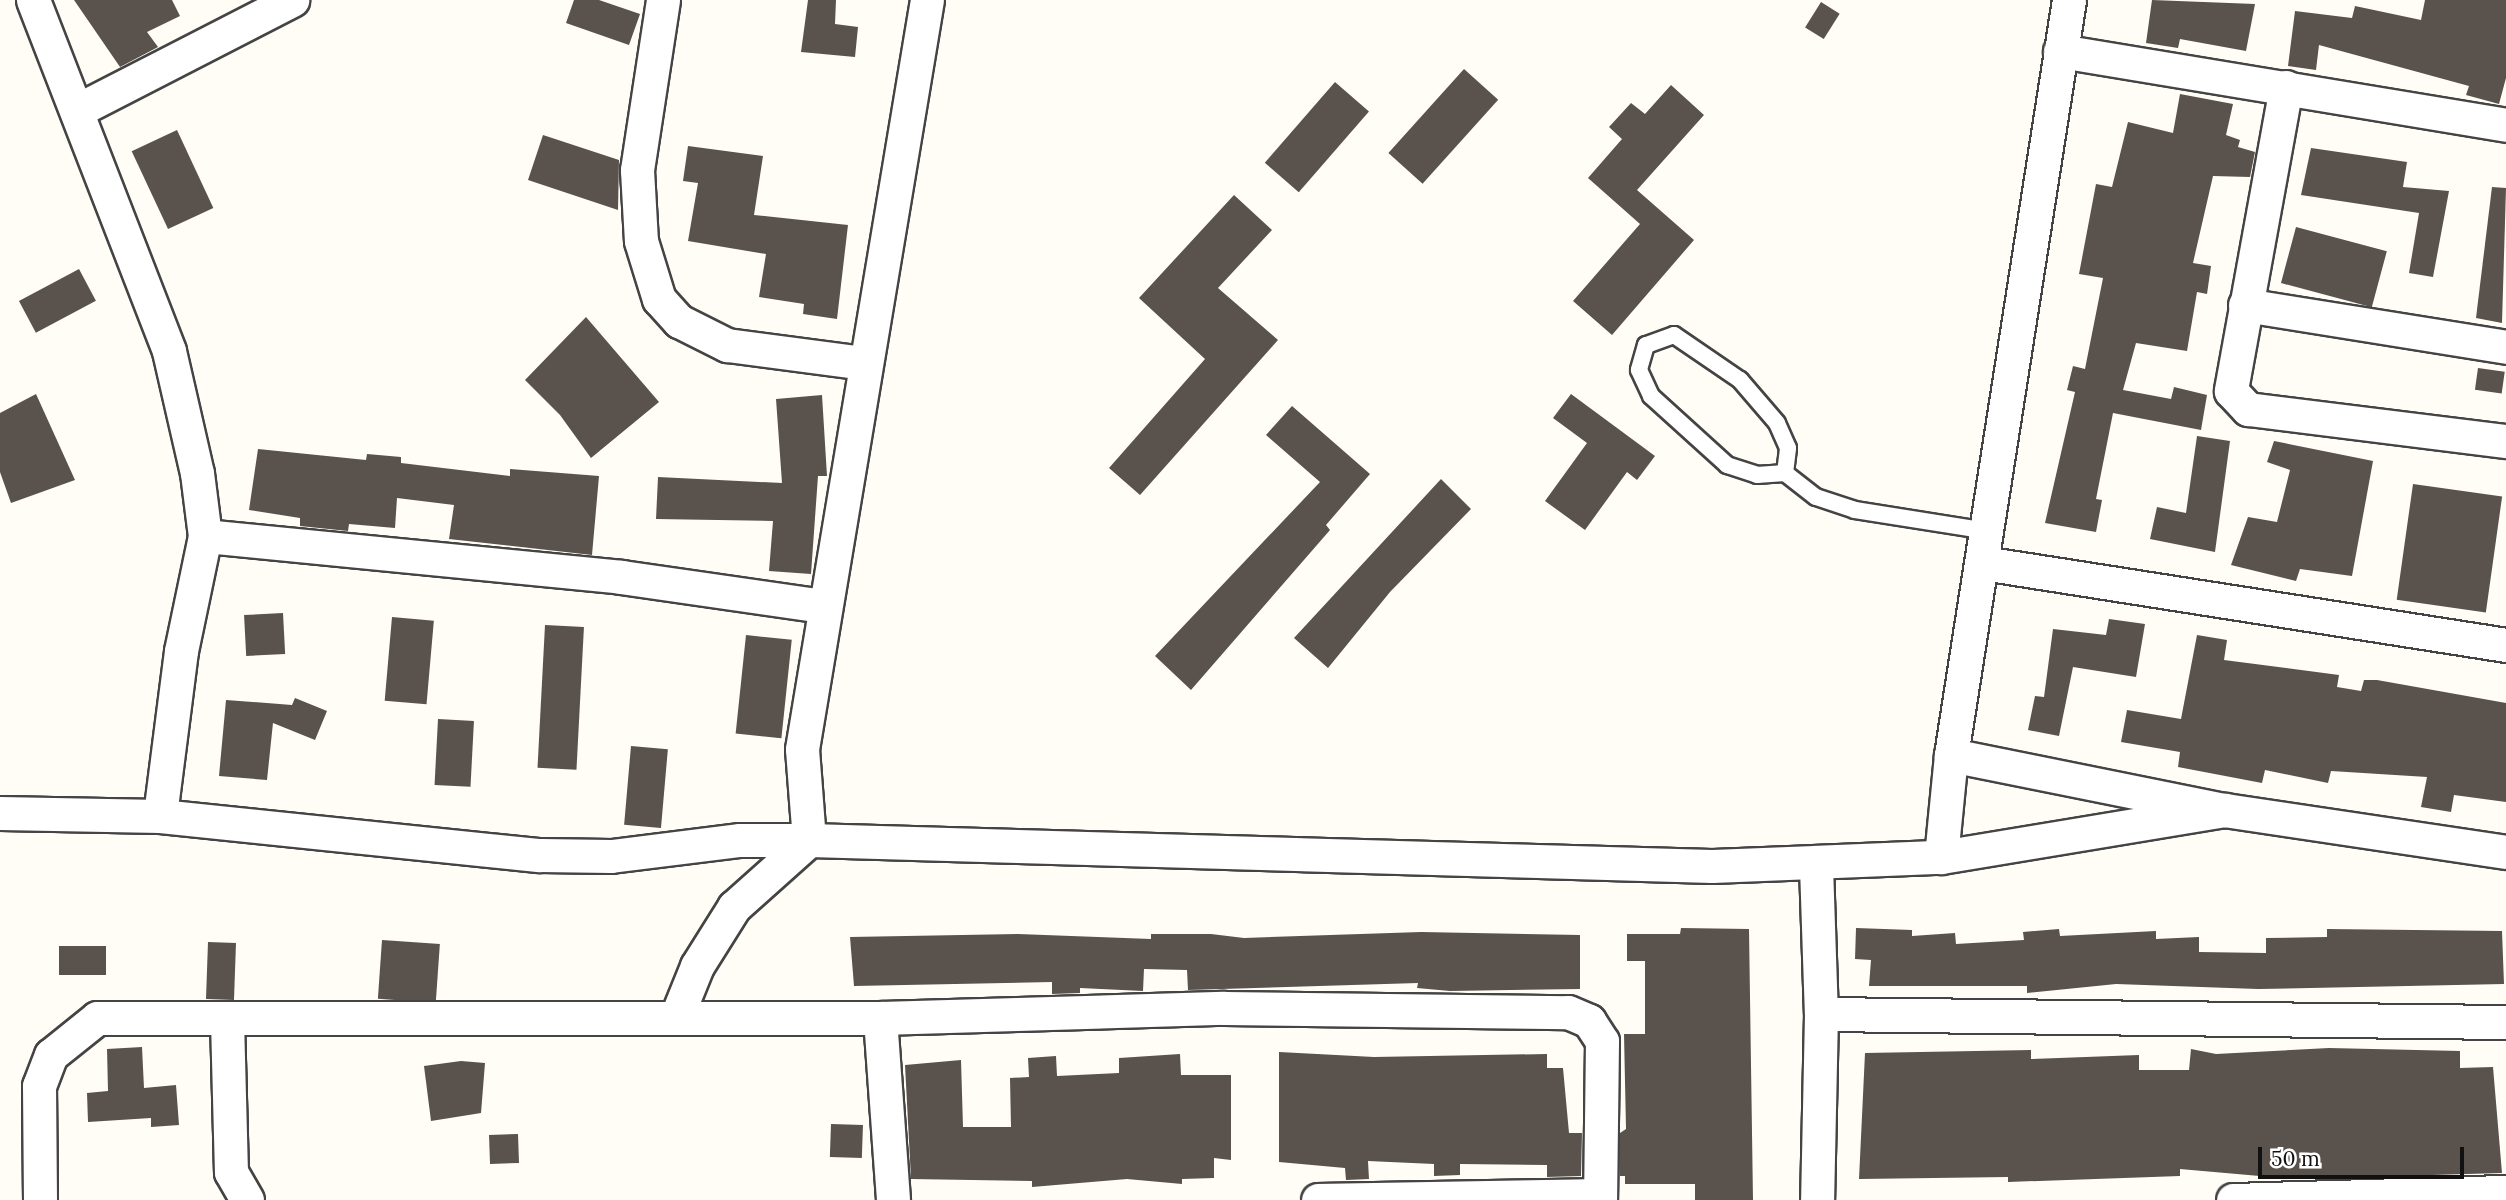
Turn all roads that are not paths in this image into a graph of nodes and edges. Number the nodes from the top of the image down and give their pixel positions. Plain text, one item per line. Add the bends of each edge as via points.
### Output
1 (33, 0) edge
2 (292, 0) edge
3 (663, 0) edge
4 (927, 0) edge
5 (2069, 0) edge
6 (2060, 51) junction
7 (2286, 87) junction
8 (78, 110) junction
9 (2506, 125) edge
10 (2245, 305) junction
11 (2506, 347) edge
12 (864, 363) junction
13 (2506, 441) edge
14 (1785, 473) junction
15 (205, 536) junction
16 (1985, 547) junction
17 (823, 606) junction
18 (2506, 645) edge
19 (1951, 755) junction
20 (2225, 810) junction
21 (0, 813) edge
22 (160, 816) junction
23 (809, 840) junction
24 (2506, 852) edge
25 (1941, 857) junction
26 (1815, 866) junction
27 (1821, 1014) junction
28 (676, 1018) junction
29 (880, 1018) junction
30 (227, 1020) junction
31 (2506, 1021) edge
32 (2506, 1192) edge
33 (1600, 1197) edge
34 (40, 1200) edge
35 (247, 1200) edge
36 (893, 1200) edge
37 (1318, 1200) edge
38 (1817, 1200) edge
39 (2233, 1200) edge

1 - 8 street
2 - 8 street
3 - 12 street via 637,170 641,241 659,299 679,321 727,345
4 - 12 street
5 - 6 street
6 - 7 street
6 - 16 street
7 - 9 street
7 - 10 street
8 - 15 street via 169,351
10 - 11 street
10 - 13 street via 2231,391 2248,409
12 - 17 street
14 - 14 lane via 1757,475 1727,465 1688,435 1651,396 1639,370 1646,345 1674,335 1740,380 1777,423 1788,448
14 - 16 lane via 1816,497
15 - 17 street via 621,577
15 - 22 street via 181,650
16 - 18 street
16 - 19 street
17 - 23 street via 802,749
19 - 20 street
19 - 25 street
20 - 24 street
20 - 25 street
21 - 22 street
22 - 23 street via 540,855 611,856 740,840
23 - 26 street
23 - 28 street via 734,907 697,966
25 - 26 street
26 - 27 street
27 - 31 street
27 - 38 street
28 - 29 street
28 - 30 street
29 - 33 street via 1224,1007 1568,1012 1589,1021 1602,1041
29 - 36 street
30 - 34 street via 97,1018 73,1033 51,1055 39,1086
30 - 35 street via 231,1172
32 - 39 street
33 - 37 street

